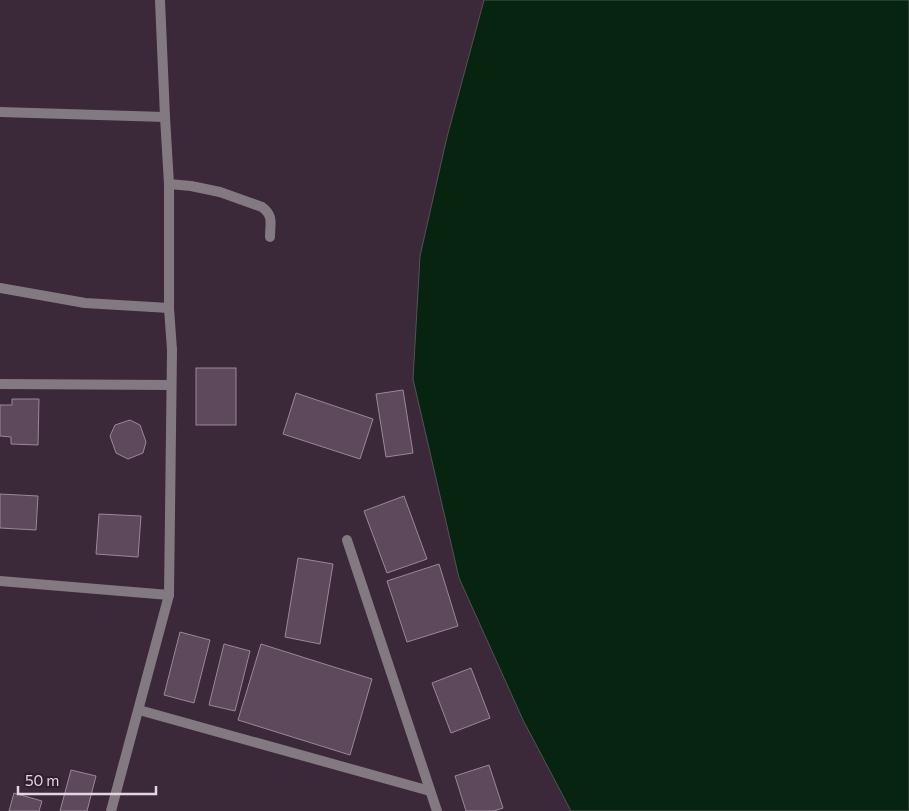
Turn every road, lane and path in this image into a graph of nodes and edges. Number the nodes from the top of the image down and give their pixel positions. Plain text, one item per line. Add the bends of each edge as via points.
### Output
1 (160, 0) edge
2 (0, 112) edge
3 (165, 117) junction
4 (169, 184) junction
5 (270, 237) dead end
6 (0, 288) edge
7 (169, 308) junction
8 (0, 384) edge
9 (171, 385) junction
10 (347, 540) dead end
11 (0, 581) edge
12 (170, 595) junction
13 (139, 710) junction
14 (430, 791) junction
15 (111, 811) edge
16 (437, 811) edge

1 - 3 street
2 - 3 street
3 - 4 street
4 - 5 street via 220,192 262,207 270,217
4 - 7 street
6 - 7 street via 85,303
7 - 9 street
8 - 9 street
9 - 12 street
10 - 14 street
11 - 12 street
12 - 13 street
13 - 14 street
13 - 15 street
14 - 16 street

